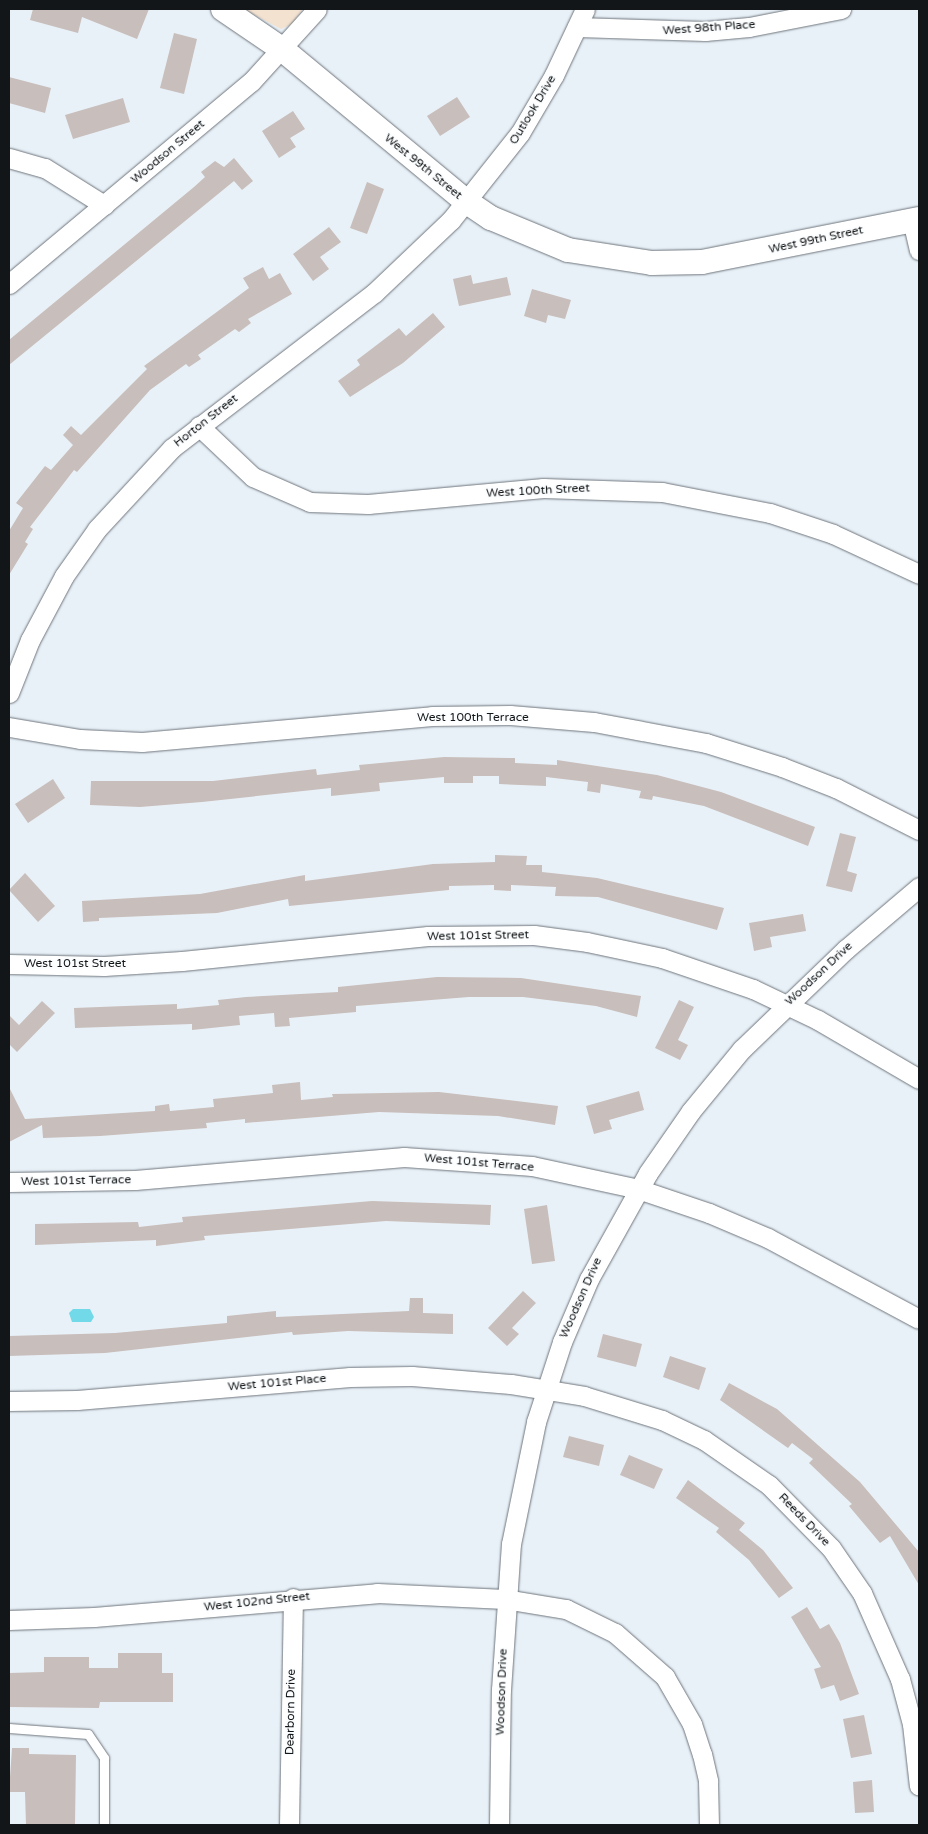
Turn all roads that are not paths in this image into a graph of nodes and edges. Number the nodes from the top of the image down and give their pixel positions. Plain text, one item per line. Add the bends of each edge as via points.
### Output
1 (223, 9) edge
2 (317, 9) edge
3 (585, 9) edge
4 (841, 9) edge
5 (577, 27) junction
6 (284, 50) junction
7 (9, 158) edge
8 (467, 202) junction
9 (104, 206) junction
10 (915, 220) edge
11 (919, 250) edge
12 (9, 284) edge
13 (199, 426) junction
14 (919, 574) edge
15 (9, 693) edge
16 (9, 727) edge
17 (919, 830) edge
18 (919, 887) edge
19 (9, 964) edge
20 (786, 1004) junction
21 (919, 1079) edge
22 (9, 1182) edge
23 (638, 1189) junction
24 (919, 1319) edge
25 (546, 1390) junction
26 (9, 1401) edge
27 (292, 1598) junction
28 (505, 1599) junction
29 (9, 1620) edge
30 (9, 1728) edge
31 (919, 1786) edge
32 (104, 1825) edge
33 (289, 1825) edge
34 (499, 1825) edge
35 (710, 1825) edge

1 - 6 street, West 99th Street
2 - 6 street, Woodson Street
3 - 5 street, Outlook Drive
4 - 5 street, West 98th Place via 750,27 705,31
5 - 8 street, Outlook Drive via 520,134
6 - 8 street, West 99th Street
6 - 9 street, Woodson Street via 251,82
7 - 9 street via 45,168
8 - 10 street, West 99th Street via 508,226 568,250 652,263 737,257
8 - 13 street, Horton Street via 412,261 374,293
9 - 12 street, Woodson Street
10 - 11 street
13 - 14 street, West 100th Street via 253,477 310,502 368,504 544,488 662,492 779,516 833,534
13 - 15 street, Horton Street via 136,484 96,529 64,576 34,632
16 - 17 street, West 100th Terrace via 80,739 142,742 432,716 510,715 594,722 706,743 782,767 836,788
18 - 20 street, Woodson Drive
19 - 20 street, West 101st Street via 114,965 428,936 534,935 662,958 713,974
20 - 21 street, West 101st Street
20 - 23 street, Woodson Drive via 742,1049 691,1111
22 - 23 street, West 101st Terrace via 135,1180 404,1157 532,1166
23 - 24 street, West 101st Terrace via 768,1238
23 - 25 street, Woodson Drive via 589,1279
25 - 26 street, West 101st Place via 470,1380 350,1377 77,1400
25 - 28 street, Woodson Drive via 520,1489
25 - 31 street, Reeds Drive via 631,1409 679,1428 741,1463 804,1516 862,1592 883,1634 912,1724
27 - 28 street, West 102nd Street via 376,1592
27 - 29 street, West 102nd Street via 94,1617
27 - 33 street, Dearborn Drive
28 - 34 street, Woodson Drive
28 - 35 street via 566,1609 598,1623 644,1656 665,1677 692,1724 702,1754 708,1781
30 - 32 lane via 88,1734 104,1758

